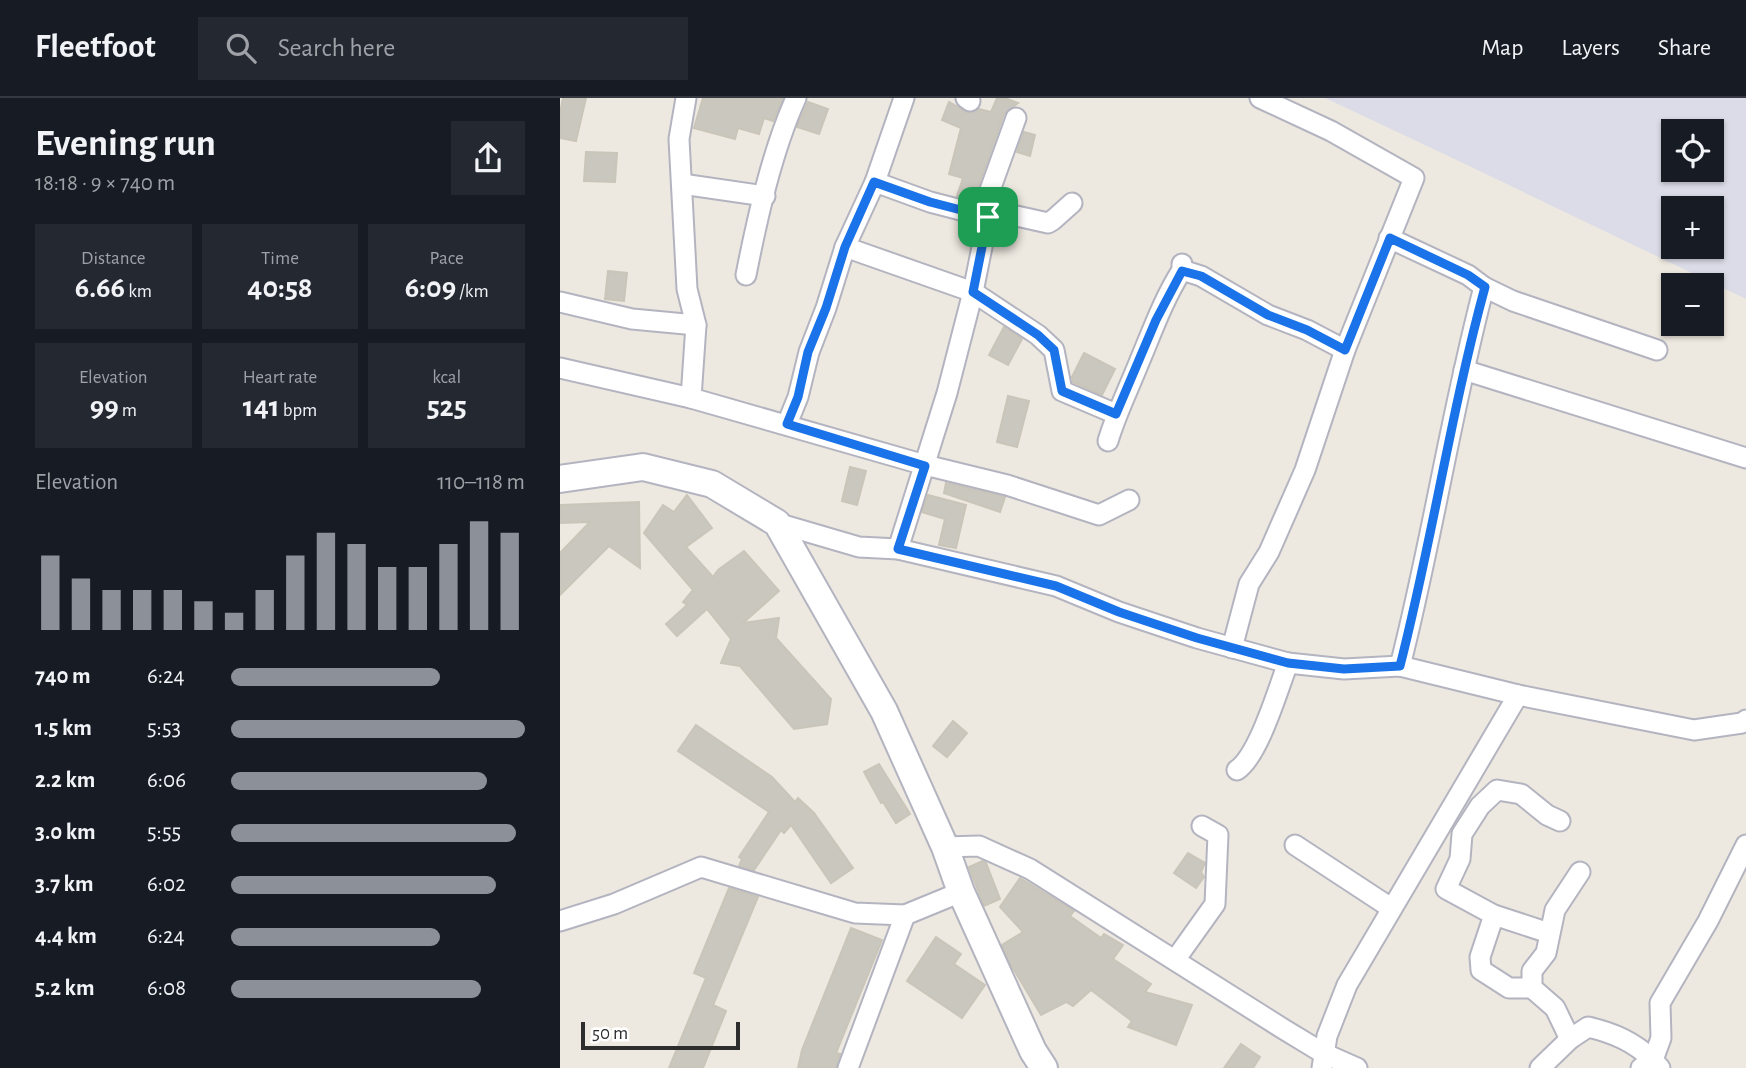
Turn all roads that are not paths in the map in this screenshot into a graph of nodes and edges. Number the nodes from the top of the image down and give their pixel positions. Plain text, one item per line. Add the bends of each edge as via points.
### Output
1 (686, 98) edge
2 (796, 98) edge
3 (904, 98) edge
4 (1260, 98) edge
5 (1017, 118) dead end
6 (874, 182) junction
7 (682, 184) junction
8 (765, 196) junction
9 (1072, 203) dead end
10 (985, 216) junction
11 (1390, 238) junction
12 (845, 247) junction
13 (746, 275) dead end
14 (1485, 287) junction
15 (973, 292) junction
16 (560, 302) edge
17 (696, 325) junction
18 (1345, 350) junction
19 (1657, 351) dead end
20 (560, 368) edge
21 (1464, 370) junction
22 (691, 398) junction
23 (1116, 414) junction
24 (787, 424) junction
25 (1108, 441) dead end
26 (1746, 458) edge
27 (925, 466) junction
28 (560, 479) edge
29 (1129, 500) dead end
30 (777, 523) junction
31 (898, 549) junction
32 (1232, 648) junction
33 (1288, 663) junction
34 (1400, 666) junction
35 (1518, 695) junction
36 (1745, 726) edge
37 (1237, 770) dead end
38 (1560, 821) dead end
39 (1202, 825) dead end
40 (1294, 845) dead end
41 (1746, 845) edge
42 (945, 847) junction
43 (1580, 872) dead end
44 (961, 892) junction
45 (1391, 908) junction
46 (905, 915) junction
47 (1494, 915) junction
48 (560, 921) edge
49 (1549, 933) junction
50 (1175, 960) junction
51 (1532, 988) junction
52 (1570, 1039) junction
53 (1322, 1061) edge
54 (1651, 1065) edge
55 (848, 1068) edge
56 (1044, 1068) edge
57 (1357, 1068) edge
58 (1540, 1068) edge

1 - 7 street via 679,139
2 - 8 street
3 - 6 street
4 - 11 street via 1414,178
5 - 10 street
6 - 10 street
6 - 12 street
7 - 8 street
7 - 17 street via 687,289
8 - 13 street
9 - 10 street via 1048,223 1012,215
10 - 15 street
11 - 14 street
11 - 18 street
12 - 15 street
12 - 24 street
14 - 19 street
14 - 21 street
15 - 23 street via 1054,350 1062,391
15 - 27 street
16 - 17 street via 632,319
17 - 22 street
18 - 23 street via 1268,315 1182,267
18 - 32 street via 1306,470 1269,552 1249,583
20 - 22 street
21 - 26 street
21 - 34 street
22 - 24 street
23 - 25 street
24 - 27 street
27 - 29 street via 1007,485 1099,516
27 - 31 street
28 - 30 main road via 643,467 712,484
30 - 31 street via 859,547
30 - 42 main road via 884,711
31 - 32 street via 1056,586 1119,612
32 - 33 street
33 - 34 street via 1344,669
33 - 37 street via 1250,755
34 - 35 street
35 - 36 street via 1694,730
35 - 45 street
38 - 47 street via 1521,794 1497,790 1480,806 1462,834 1460,859 1446,889
39 - 50 street via 1218,835 1215,904
40 - 45 street
41 - 54 street via 1660,1003 1661,1038
42 - 44 main road
42 - 50 street via 979,846 1030,869
43 - 49 street via 1555,910
44 - 46 street
44 - 56 main road via 1032,1051
45 - 53 street via 1346,985
46 - 48 street via 855,913 701,866 614,904
46 - 55 street
47 - 49 street
47 - 51 street via 1480,957 1481,970 1509,988
49 - 51 street via 1546,953 1531,971
50 - 53 street
51 - 52 street via 1555,1008
52 - 54 street via 1588,1027 1611,1032 1639,1047
52 - 58 street
53 - 57 street

